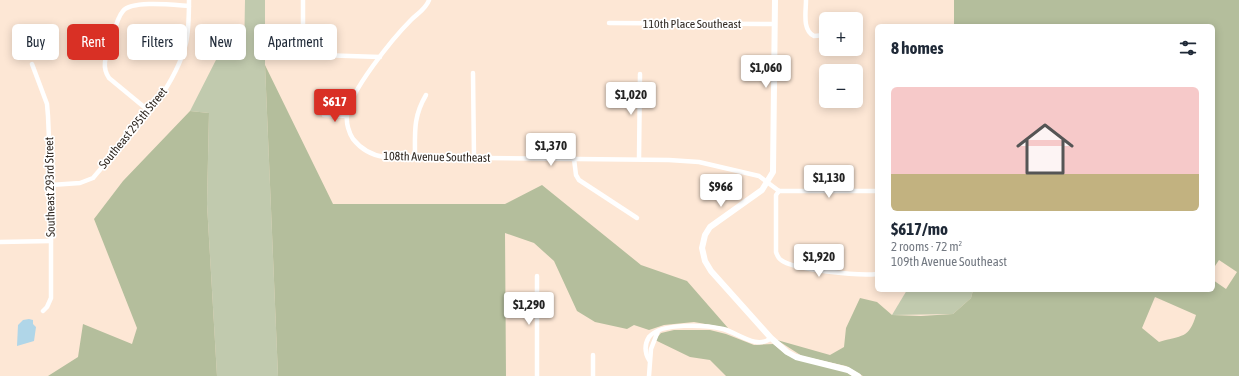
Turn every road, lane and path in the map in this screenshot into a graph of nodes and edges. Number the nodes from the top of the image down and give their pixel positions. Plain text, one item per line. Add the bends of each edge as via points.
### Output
1 (189, 0) edge
2 (303, 0) edge
3 (429, 0) edge
4 (775, 0) edge
5 (806, 0) edge
6 (189, 6) junction
7 (609, 23) dead end
8 (775, 24) junction
9 (819, 36) edge
10 (380, 57) junction
11 (32, 64) dead end
12 (473, 73) dead end
13 (640, 74) dead end
14 (426, 95) dead end
15 (149, 111) junction
16 (324, 115) dead end
17 (347, 116) junction
18 (415, 157) junction
19 (474, 158) junction
20 (574, 159) junction
21 (640, 159) junction
22 (768, 182) junction
23 (51, 185) junction
24 (779, 191) junction
25 (875, 191) edge
26 (638, 218) dead end
27 (51, 241) junction
28 (0, 242) edge
29 (875, 274) edge
30 (537, 276) dead end
31 (43, 311) dead end
32 (658, 331) junction
33 (771, 338) junction
34 (593, 355) dead end
35 (649, 360) junction
36 (537, 376) edge
37 (593, 376) edge
38 (649, 376) edge
39 (858, 376) edge

1 - 6 street, Southeast 295th Street
2 - 10 street via 303,43 307,52 319,55
3 - 10 street
4 - 8 street
5 - 9 street via 808,32
6 - 15 street, Southeast 295th Street via 188,29 180,61 171,80
6 - 15 street via 142,4 126,8 121,14 105,58 105,72
7 - 8 street, 110th Place Southeast
8 - 22 street via 775,162
10 - 17 street via 354,94
11 - 23 street, Southeast 293rd Street via 47,104
12 - 19 street
13 - 21 street
14 - 18 street via 417,111 415,122
15 - 23 street, Southeast 295th Street via 93,178
16 - 17 street
17 - 18 street, 108th Avenue Southeast via 350,135 362,148 375,155
18 - 19 street, 108th Avenue Southeast
19 - 20 street, 108th Avenue Southeast
20 - 21 street, 108th Avenue Southeast
20 - 26 street via 579,180
21 - 22 street, 108th Avenue Southeast via 699,162 759,176
22 - 24 street, 108th Avenue Southeast
22 - 33 street via 762,190 710,227 704,235 702,248 711,271
23 - 27 street, Southeast 293rd Street
24 - 25 street
24 - 29 street via 776,195 776,252 780,260 797,266 856,275
27 - 28 street
27 - 31 street, Southeast 293rd Street via 51,298
30 - 36 street
32 - 33 street via 703,326 722,329 753,341 767,341
32 - 35 street
32 - 35 street via 647,340 645,351
33 - 39 street via 796,357 848,370
34 - 37 street
35 - 38 street

